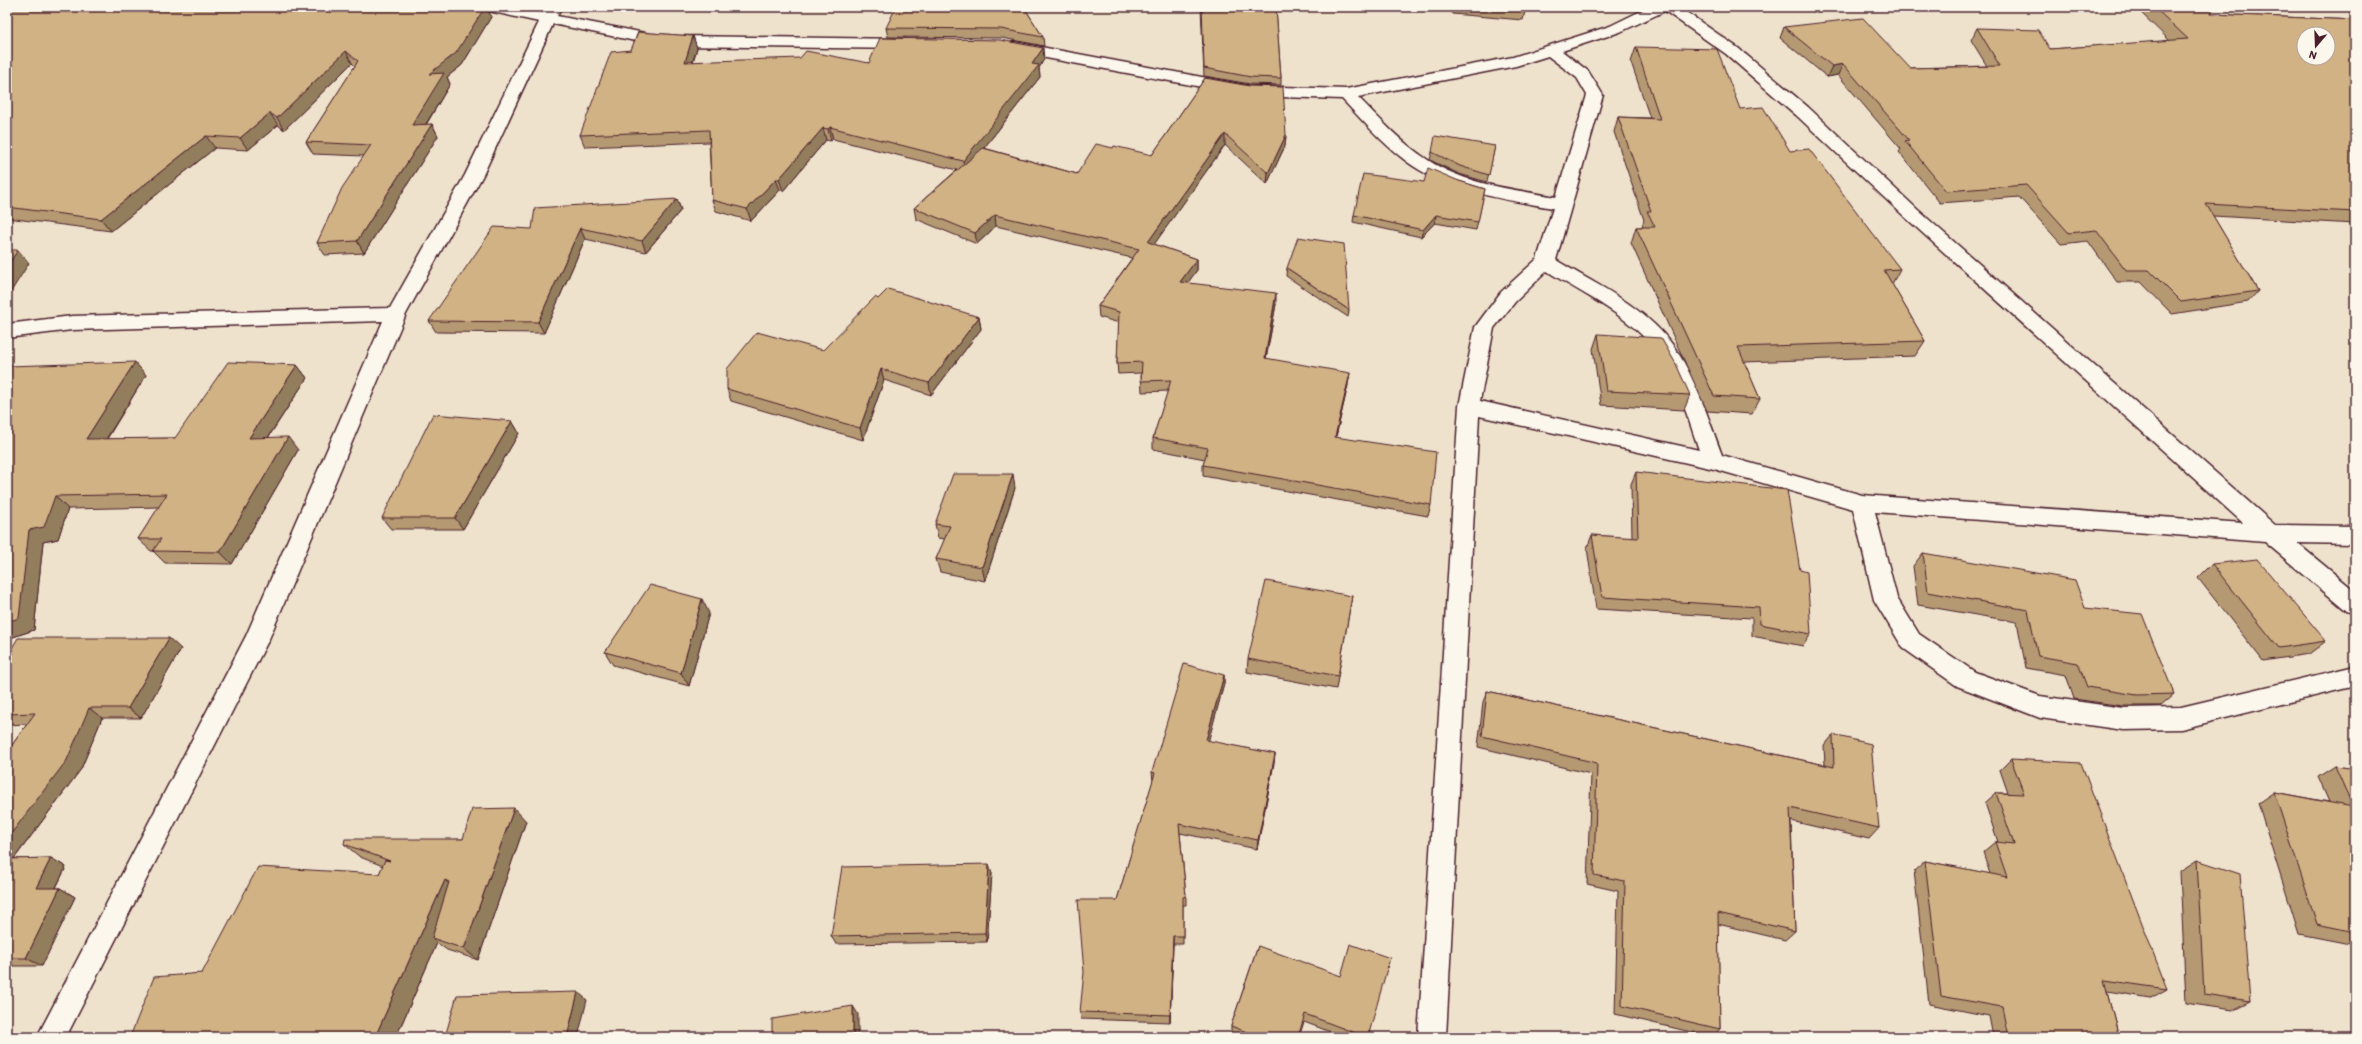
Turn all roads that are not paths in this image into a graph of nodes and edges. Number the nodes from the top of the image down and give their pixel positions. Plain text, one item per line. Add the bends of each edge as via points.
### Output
1 (489, 7) edge
2 (1661, 7) edge
3 (1669, 7) edge
4 (552, 12) edge
5 (923, 44) edge
6 (1002, 45) edge
7 (1551, 51) junction
8 (1346, 94) junction
9 (1563, 204) junction
10 (1546, 262) junction
11 (396, 314) junction
12 (7, 331) edge
13 (1469, 406) junction
14 (1714, 461) junction
15 (1862, 503) junction
16 (2270, 534) junction
17 (2355, 535) edge
18 (2355, 604) edge
19 (2355, 676) edge
20 (51, 1037) edge
21 (1432, 1037) edge

1 - 4 street
2 - 7 street via 1614,29
3 - 16 street via 1732,51 1802,111 1912,214
4 - 5 street via 650,38 678,41
4 - 11 street via 474,176
6 - 8 street via 1250,91
7 - 8 street via 1516,61
7 - 9 street via 1578,68 1590,83 1595,95
8 - 9 street via 1414,159 1436,172 1477,188
9 - 10 street
10 - 13 street via 1508,297 1485,327
10 - 14 street via 1646,328 1665,349 1688,396
11 - 12 street via 80,323
11 - 20 street via 257,639
13 - 14 street
13 - 21 street
14 - 15 street
15 - 16 street
15 - 19 street via 1886,600 1910,641 1966,679 2040,707 2123,719 2181,718
16 - 17 street
16 - 18 street

